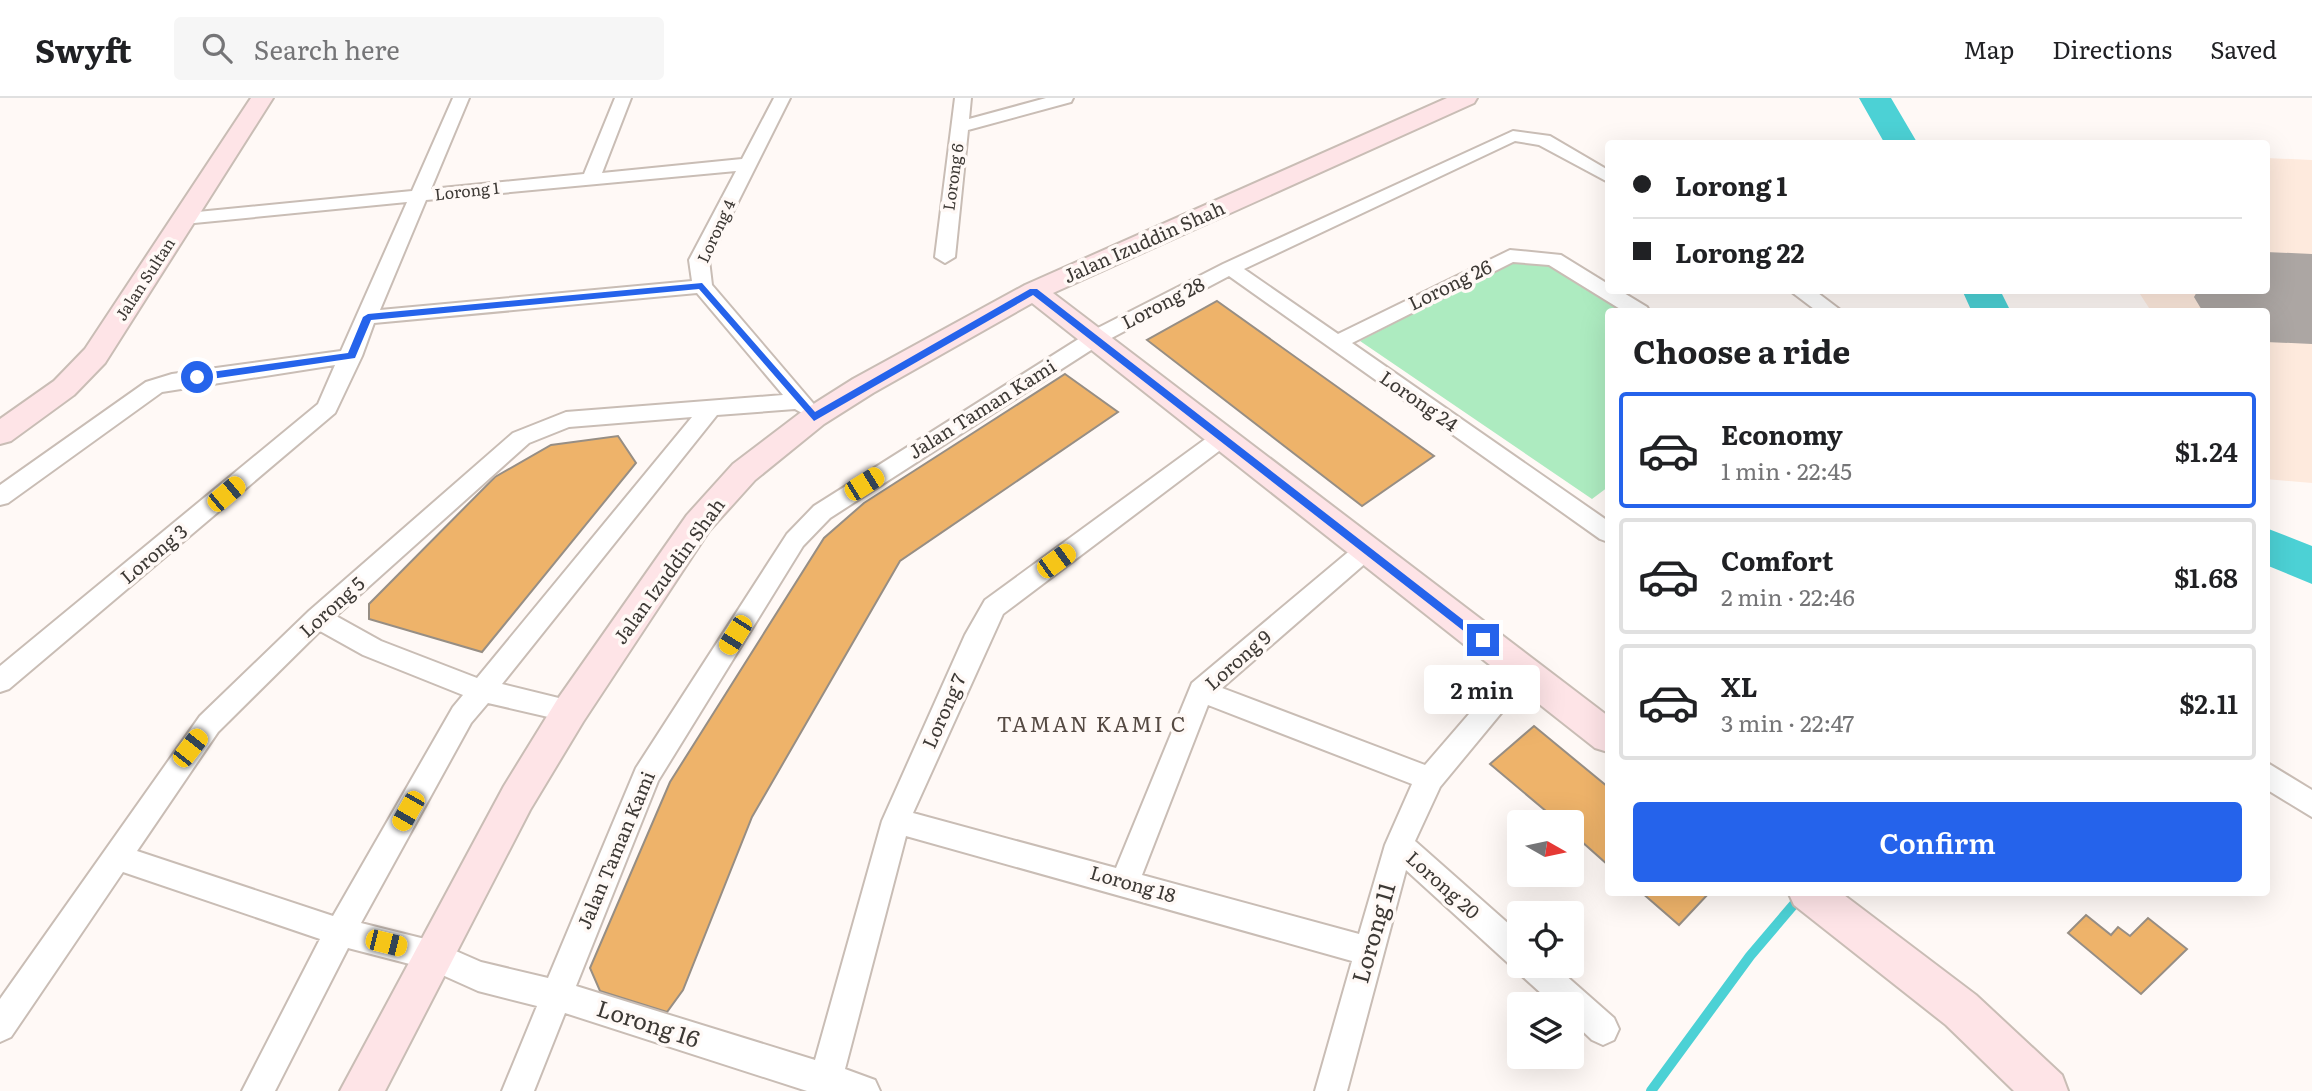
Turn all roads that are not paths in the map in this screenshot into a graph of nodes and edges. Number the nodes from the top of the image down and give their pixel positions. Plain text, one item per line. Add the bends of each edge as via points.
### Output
1 (262, 98) edge
2 (461, 98) edge
3 (623, 98) edge
4 (782, 98) edge
5 (963, 98) edge
6 (1065, 98) edge
7 (1466, 98) edge
8 (961, 127) junction
9 (749, 164) junction
10 (1605, 175) edge
11 (591, 179) junction
12 (420, 196) junction
13 (184, 218) junction
14 (945, 257) dead end
15 (1230, 268) junction
16 (702, 286) junction
17 (1605, 290) edge
18 (1034, 291) junction
19 (1611, 294) edge
20 (1805, 294) edge
21 (1634, 308) edge
22 (1827, 308) edge
23 (368, 317) junction
24 (1077, 324) junction
25 (1336, 343) junction
26 (352, 356) junction
27 (807, 409) junction
28 (709, 411) junction
29 (0, 434) edge
30 (1223, 437) junction
31 (0, 497) edge
32 (1604, 523) edge
33 (1367, 549) junction
34 (317, 618) junction
35 (1522, 670) junction
36 (0, 681) edge
37 (480, 690) junction
38 (1201, 691) junction
39 (570, 711) junction
40 (1605, 735) edge
41 (2270, 777) edge
42 (1430, 779) junction
43 (2312, 805) edge
44 (896, 821) junction
45 (1399, 845) junction
46 (116, 856) junction
47 (1125, 881) junction
48 (1818, 901) edge
49 (340, 932) junction
50 (1507, 942) edge
51 (1369, 951) junction
52 (433, 955) junction
53 (1546, 978) edge
54 (555, 995) junction
55 (5, 1008) edge
56 (1602, 1029) dead end
57 (824, 1086) edge
58 (258, 1091) edge
59 (362, 1091) edge
60 (518, 1091) edge
61 (864, 1091) edge
62 (1331, 1091) edge
63 (2046, 1091) edge

1 - 13 street, Jalan Sultan
2 - 12 street, Lorong 3
3 - 11 street
4 - 9 street, Lorong 4
5 - 8 street, Lorong 6
6 - 8 street
7 - 18 street, Jalan Izuddin Shah
8 - 14 street, Lorong 6
9 - 11 street, Lorong 1
9 - 16 street, Lorong 4 via 699,260
10 - 15 street via 1544,139 1513,136
11 - 12 street, Lorong 1
12 - 13 street, Lorong 1
12 - 23 street, Lorong 3
13 - 29 street, Jalan Sultan via 95,356 64,387
15 - 24 street, Lorong 28
15 - 25 street, Lorong 24
16 - 23 street
16 - 27 street, Lorong 4
17 - 25 street, Lorong 26 via 1554,259 1510,256
18 - 24 street
18 - 27 main road, Jalan Izuddin Shah
19 - 21 street, Lorong 26
20 - 22 street
23 - 26 street, Lorong 3
24 - 30 street
24 - 54 street, Jalan Taman Kami via 822,512 794,540 646,776
25 - 32 street, Lorong 24
26 - 31 street via 154,387
26 - 36 street, Lorong 3 via 334,397 317,418
27 - 28 street, Lorong 5
27 - 39 street, Jalan Izuddin Shah via 698,523
28 - 34 street, Lorong 5 via 566,420 521,438
28 - 37 street
30 - 33 street
30 - 44 street, Lorong 7 via 994,607
33 - 35 street
33 - 38 street, Lorong 9
34 - 37 street via 372,648
34 - 46 street, Lorong 5 via 209,724
35 - 40 street
35 - 42 street, Lorong 11
37 - 39 street
37 - 49 street
38 - 42 street
38 - 47 street, Lorong 9
39 - 52 street, Jalan Izuddin Shah via 517,798
41 - 43 street
42 - 45 street, Lorong 11
44 - 47 street, Lorong 18
44 - 57 street, Lorong 7
45 - 50 street, Lorong 20
45 - 51 street, Lorong 11
46 - 49 street, Lorong 16
46 - 55 street, Lorong 5
47 - 51 street, Lorong 18
48 - 63 street via 1961,1010
49 - 52 street, Lorong 16
49 - 58 street
51 - 62 street, Lorong 11
52 - 54 street, Lorong 16 via 478,976
52 - 59 street, Jalan Izuddin Shah
53 - 56 street
54 - 57 street, Lorong 16
54 - 60 street, Jalan Taman Kami
57 - 61 street, Lorong 16

